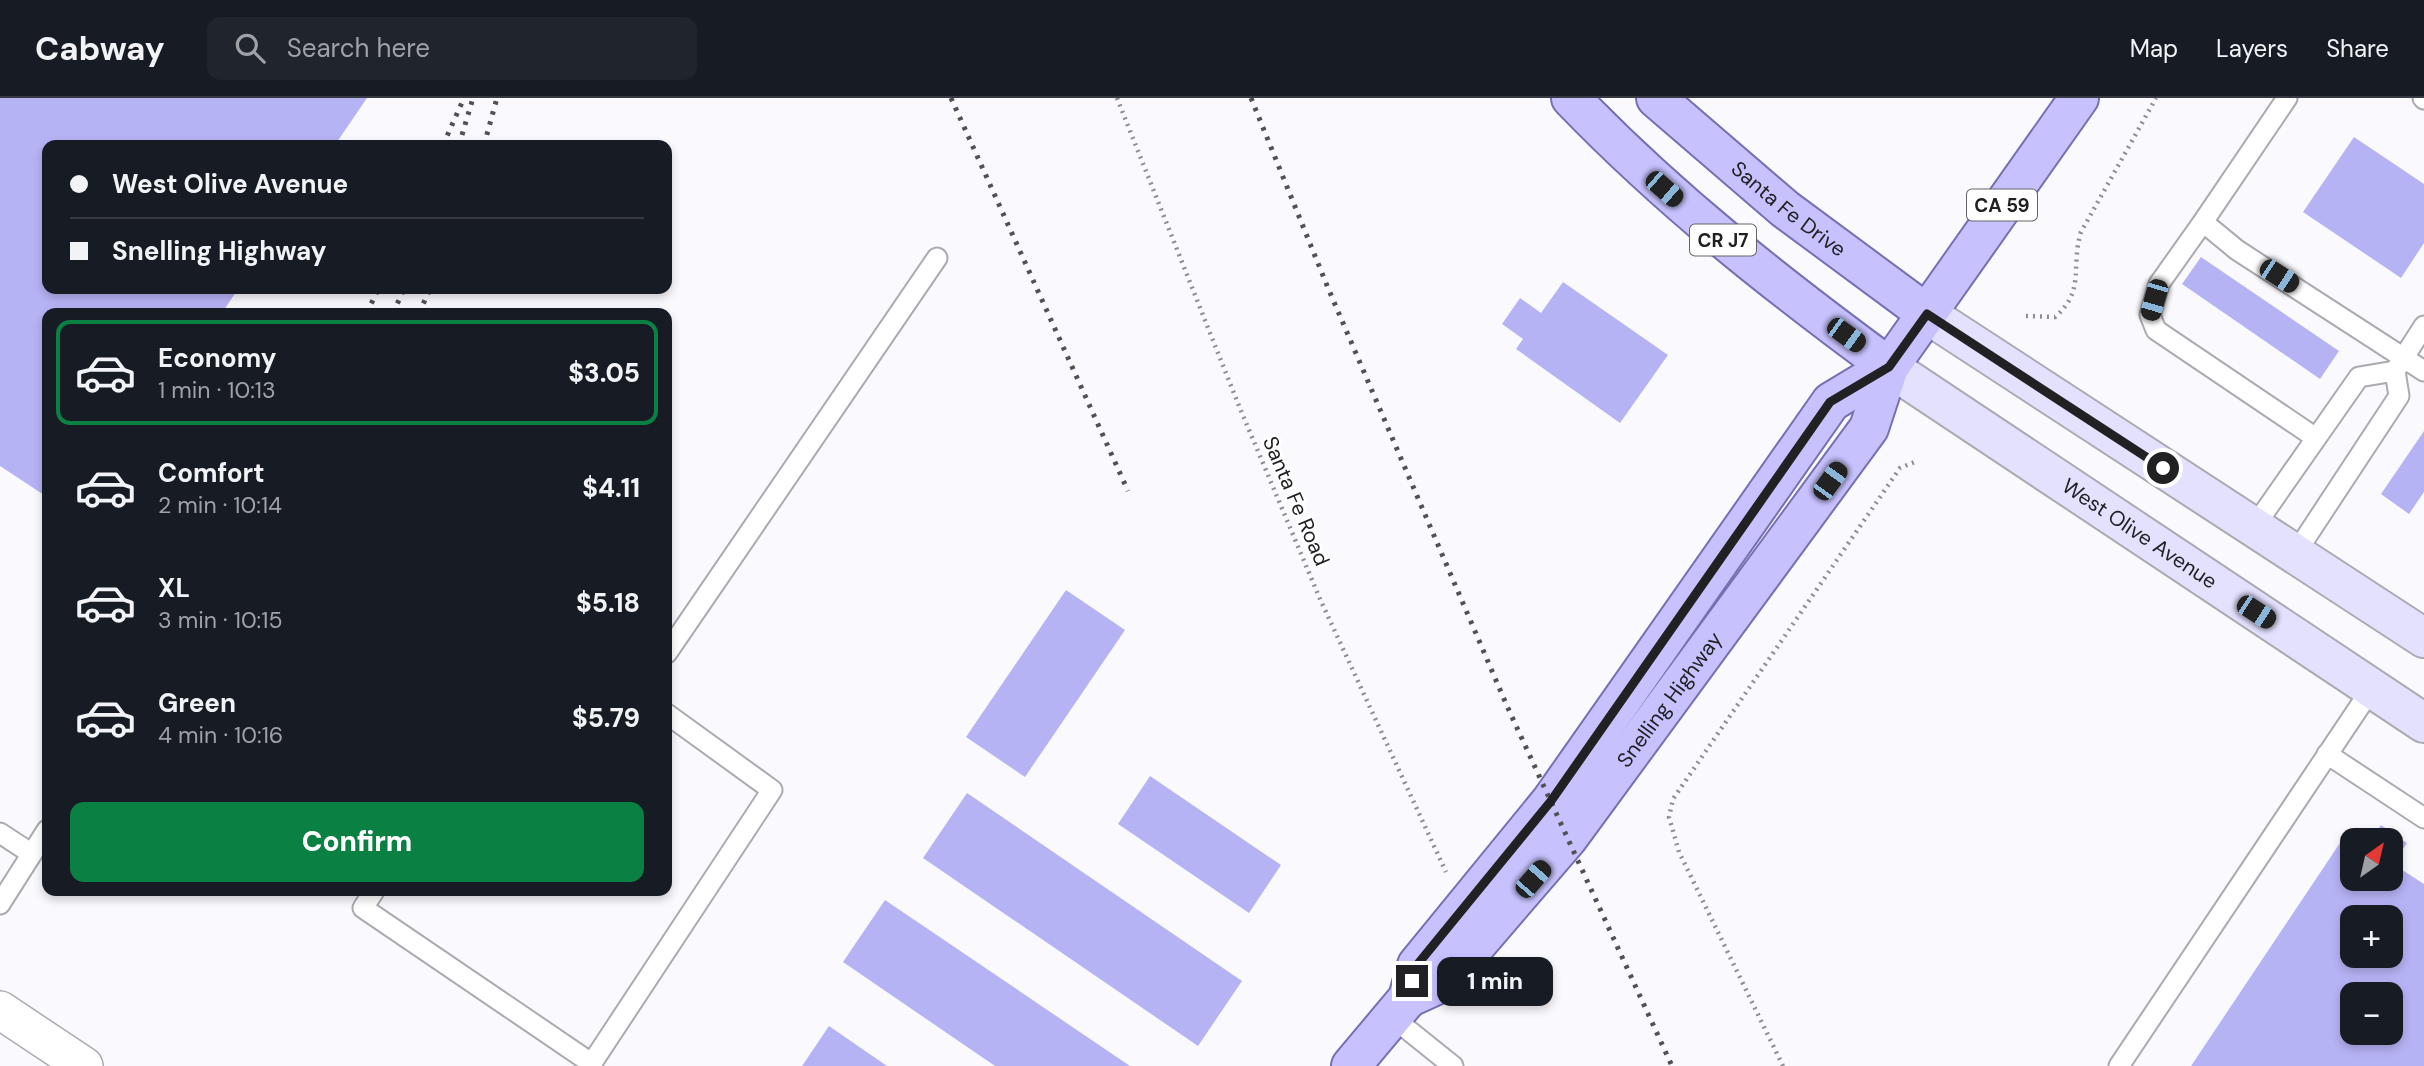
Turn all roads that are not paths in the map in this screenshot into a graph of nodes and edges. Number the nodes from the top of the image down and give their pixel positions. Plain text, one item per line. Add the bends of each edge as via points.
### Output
1 (1571, 98) edge
2 (1656, 98) edge
3 (2079, 98) edge
4 (2287, 98) edge
5 (2203, 222) junction
6 (937, 258) dead end
7 (1927, 314) junction
8 (2424, 326) edge
9 (2399, 364) junction
10 (1889, 367) junction
11 (2424, 371) edge
12 (2316, 438) junction
13 (2254, 527) junction
14 (2295, 554) junction
15 (2424, 638) edge
16 (672, 646) edge
17 (2372, 688) junction
18 (672, 718) edge
19 (2424, 723) edge
20 (2327, 754) junction
21 (2424, 818) edge
22 (0, 833) edge
23 (42, 838) edge
24 (32, 854) junction
25 (371, 896) edge
26 (0, 904) edge
27 (1400, 1008) junction
28 (0, 1010) edge
29 (62, 1060) edge
30 (590, 1065) edge
31 (1351, 1066) edge
32 (1453, 1066) edge
33 (2119, 1066) edge

1 - 10 main road, CR J7 via 1632,161 1746,260
2 - 7 main road, Santa Fe Drive / CR J7 via 1785,209
3 - 7 main road, CA 59
4 - 5 lane
5 - 9 lane
5 - 12 lane via 2159,284 2150,316 2156,330
6 - 16 lane
7 - 10 main road, Snelling Highway / CA 59
7 - 13 main road
8 - 9 lane
9 - 11 lane
9 - 12 lane via 2359,377
9 - 14 lane via 2399,396
10 - 17 main road, West Olive Avenue
10 - 27 main road, Snelling Highway / CA 59 via 1830,402 1551,801 1417,965
10 - 27 main road, Snelling Highway / CA 59 via 1869,428 1568,838 1445,981
12 - 13 lane
13 - 14 main road
14 - 15 main road
17 - 19 main road, West Olive Avenue
17 - 20 lane
18 - 30 lane via 772,790
20 - 21 lane
20 - 33 lane
22 - 24 lane
23 - 24 lane
24 - 26 lane
25 - 30 lane via 363,908
27 - 31 main road, Snelling Highway / CA 59
27 - 32 lane
28 - 29 street

